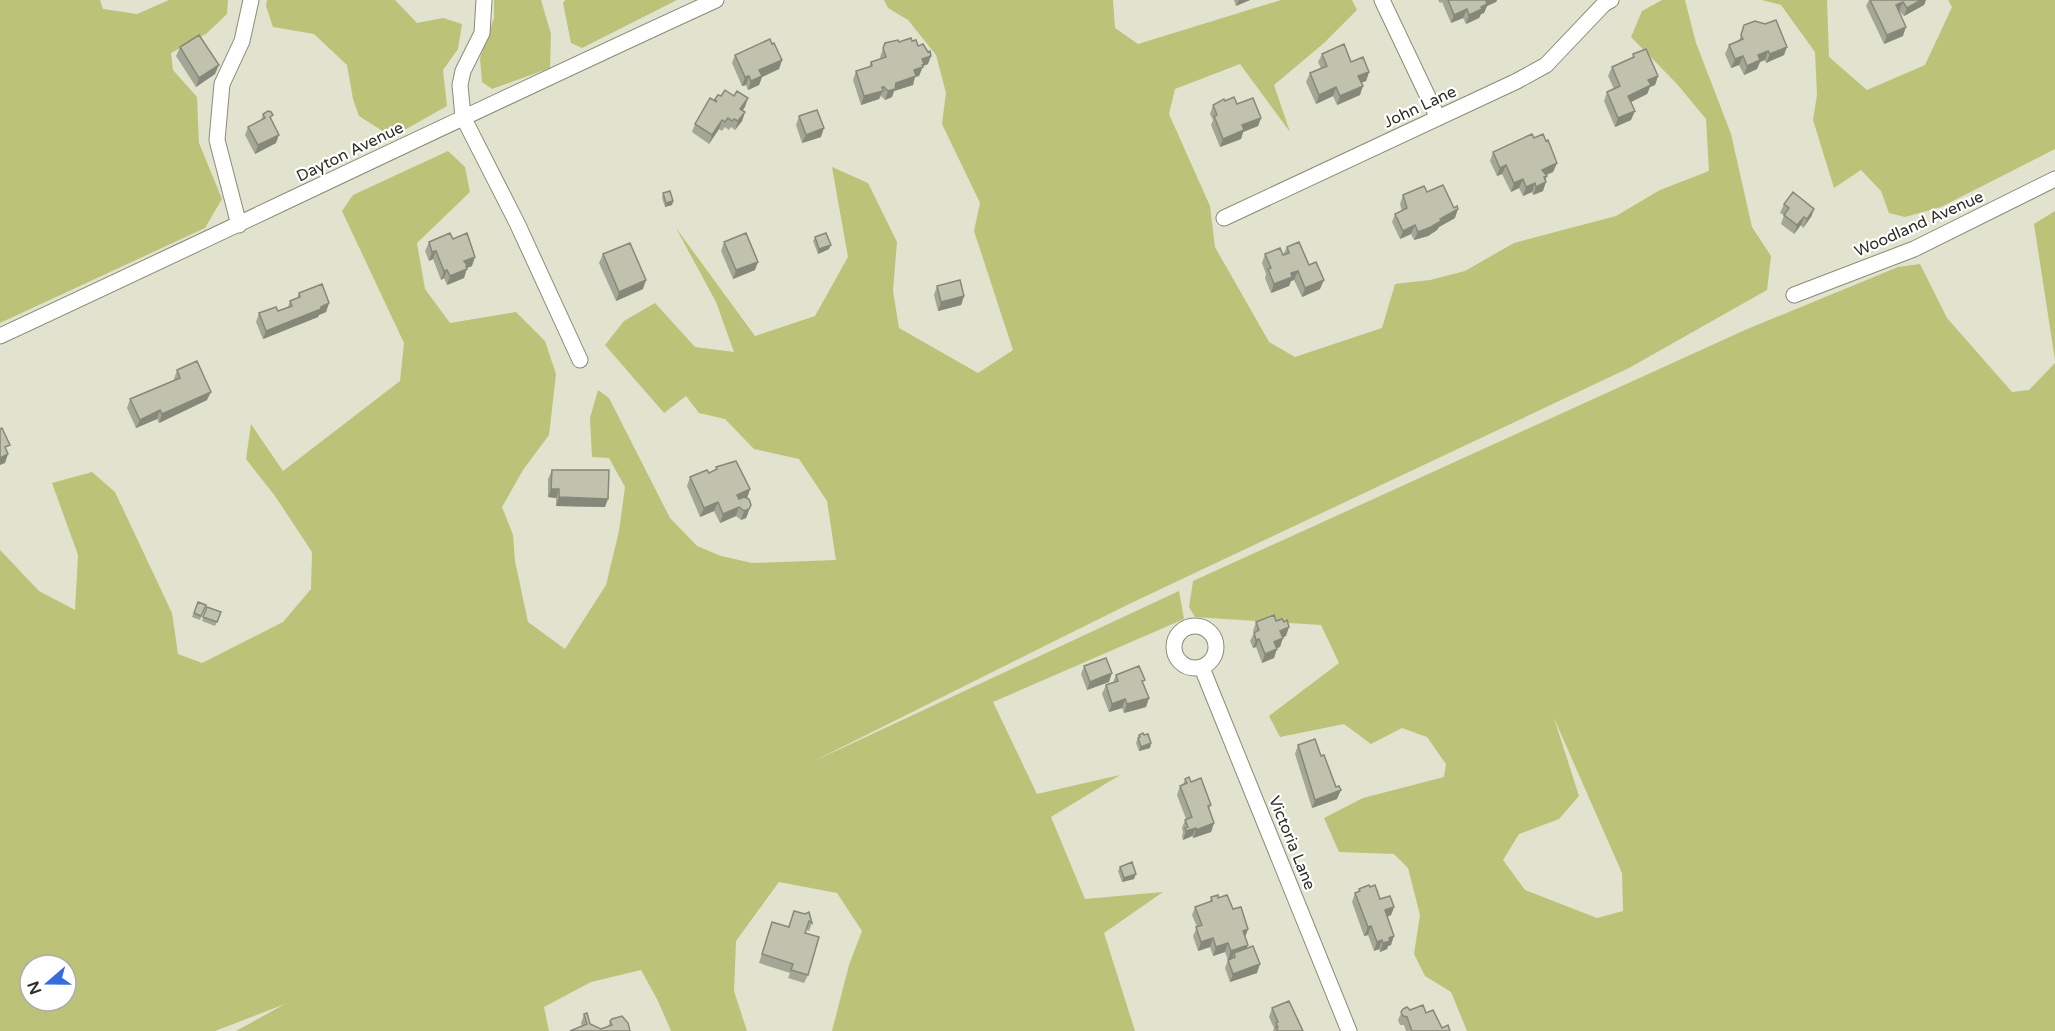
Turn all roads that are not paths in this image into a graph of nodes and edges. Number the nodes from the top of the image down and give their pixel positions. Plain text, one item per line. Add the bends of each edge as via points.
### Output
1 (250, 0) edge
2 (484, 0) edge
3 (716, 0) edge
4 (1382, 0) edge
5 (1611, 0) edge
6 (463, 117) junction
7 (1438, 118) junction
8 (2055, 179) edge
9 (1224, 218) dead end
10 (239, 225) junction
11 (1794, 295) dead end
12 (0, 336) edge
13 (579, 360) dead end
14 (1202, 668) dead end
15 (1349, 1031) edge

1 - 10 street via 242,41 222,84 217,140
2 - 6 street via 482,33 460,86
3 - 6 street, Dayton Avenue
4 - 7 street
5 - 7 street, John Lane via 1546,65
6 - 10 street, Dayton Avenue
6 - 13 street via 518,223
7 - 9 street, John Lane
8 - 11 street, Woodland Avenue via 1914,249
10 - 12 street, Dayton Avenue
14 - 15 street, Victoria Lane

